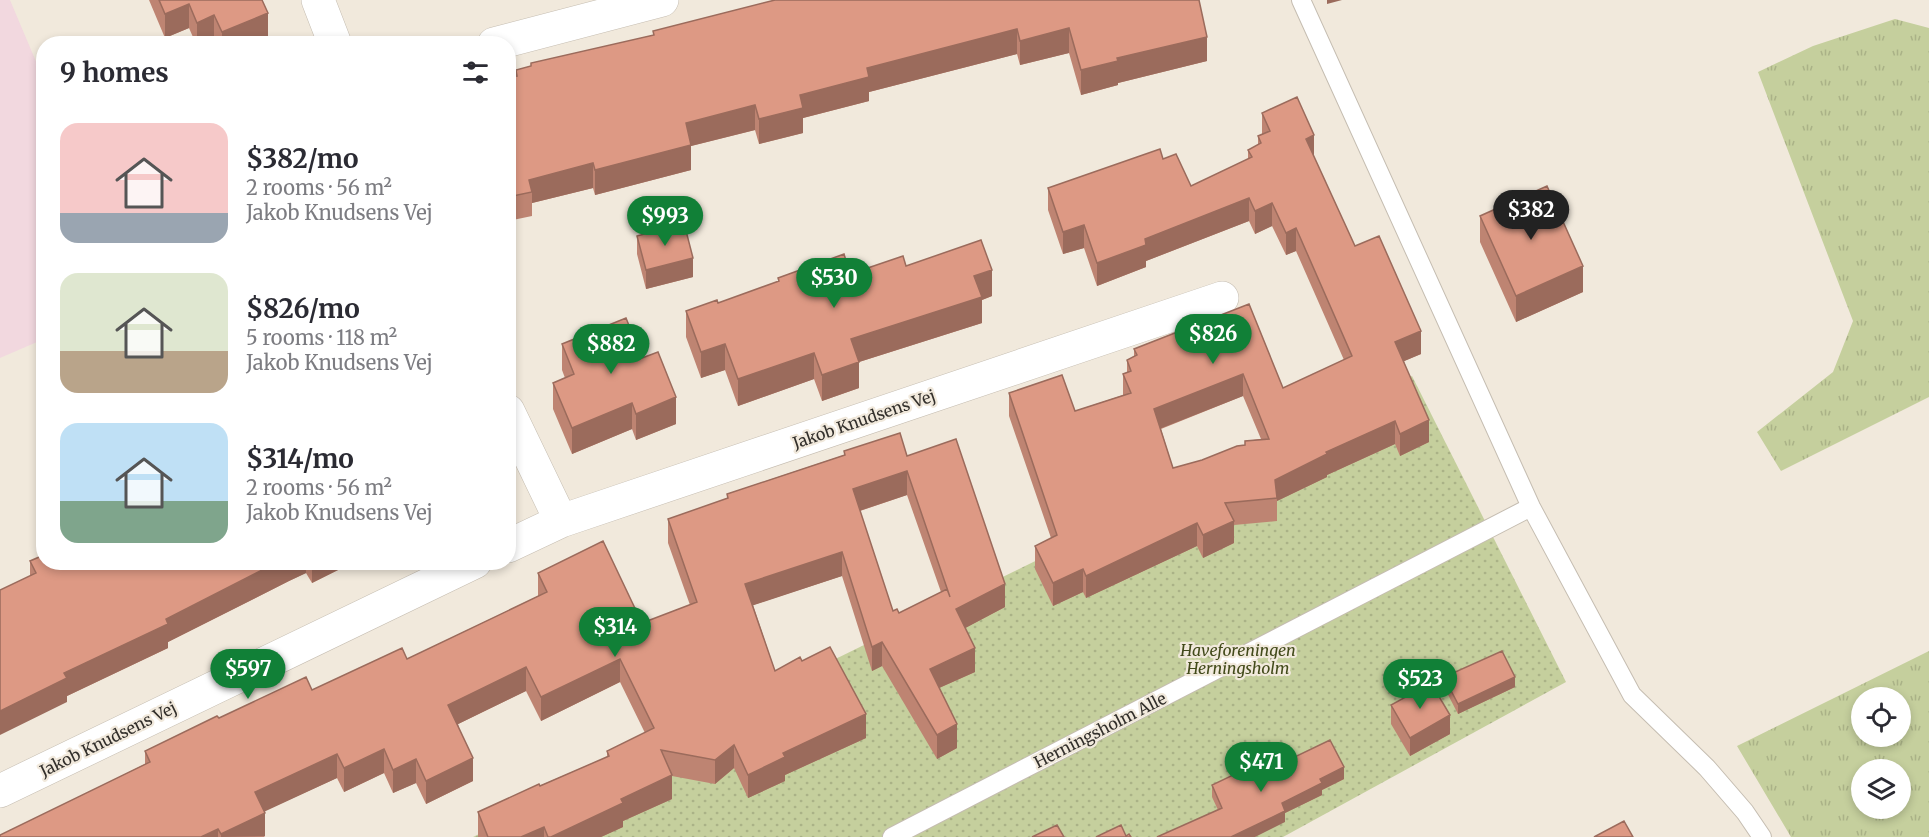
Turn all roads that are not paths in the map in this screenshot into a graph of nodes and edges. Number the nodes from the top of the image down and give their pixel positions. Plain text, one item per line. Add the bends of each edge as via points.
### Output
1 (318, 0) edge
2 (662, 0) edge
3 (1301, 0) edge
4 (332, 36) edge
5 (516, 38) edge
6 (1222, 298) dead end
7 (516, 428) edge
8 (1530, 507) junction
9 (561, 521) junction
10 (516, 542) edge
11 (458, 570) edge
12 (0, 791) edge
13 (892, 837) edge
14 (1762, 837) edge

1 - 4 street
2 - 5 street
3 - 8 lane
6 - 9 street, Jakob Knudsens Vej
7 - 9 street
8 - 13 lane, Herningsholm Alle
8 - 14 lane via 1632,696 1707,768
9 - 10 street, Jakob Knudsens Vej
11 - 12 street, Jakob Knudsens Vej

